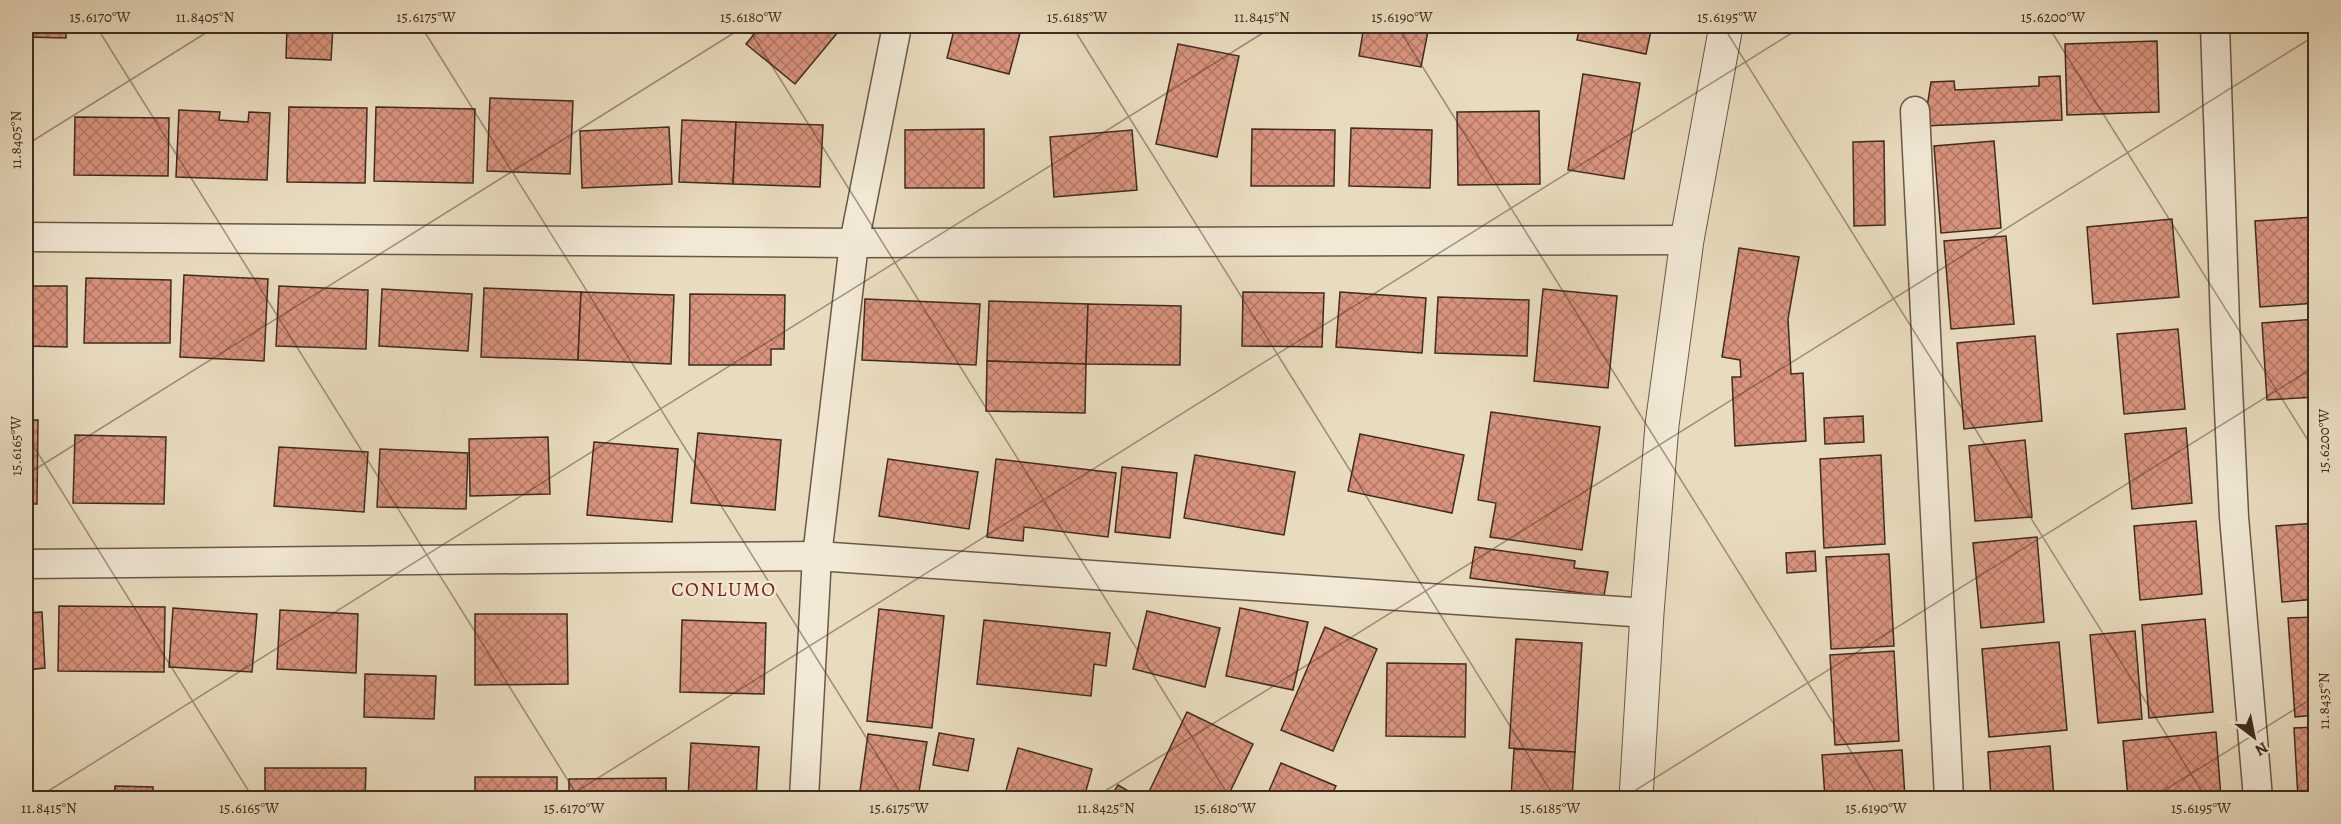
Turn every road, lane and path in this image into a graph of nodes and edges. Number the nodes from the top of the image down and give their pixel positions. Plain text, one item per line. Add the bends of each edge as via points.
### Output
1 (897, 26) edge
2 (1726, 26) edge
3 (2215, 26) edge
4 (1915, 111) dead end
5 (26, 237) edge
6 (1687, 240) junction
7 (854, 243) junction
8 (817, 556) junction
9 (26, 564) edge
10 (1647, 613) junction
11 (804, 798) edge
12 (1636, 798) edge
13 (1948, 798) edge
14 (2258, 798) edge

1 - 7 street
2 - 6 street
3 - 14 street via 2234,518
4 - 13 street
5 - 7 street
6 - 7 street
6 - 10 street via 1662,425
7 - 8 street
8 - 9 street
8 - 10 street
8 - 11 street
10 - 12 street

